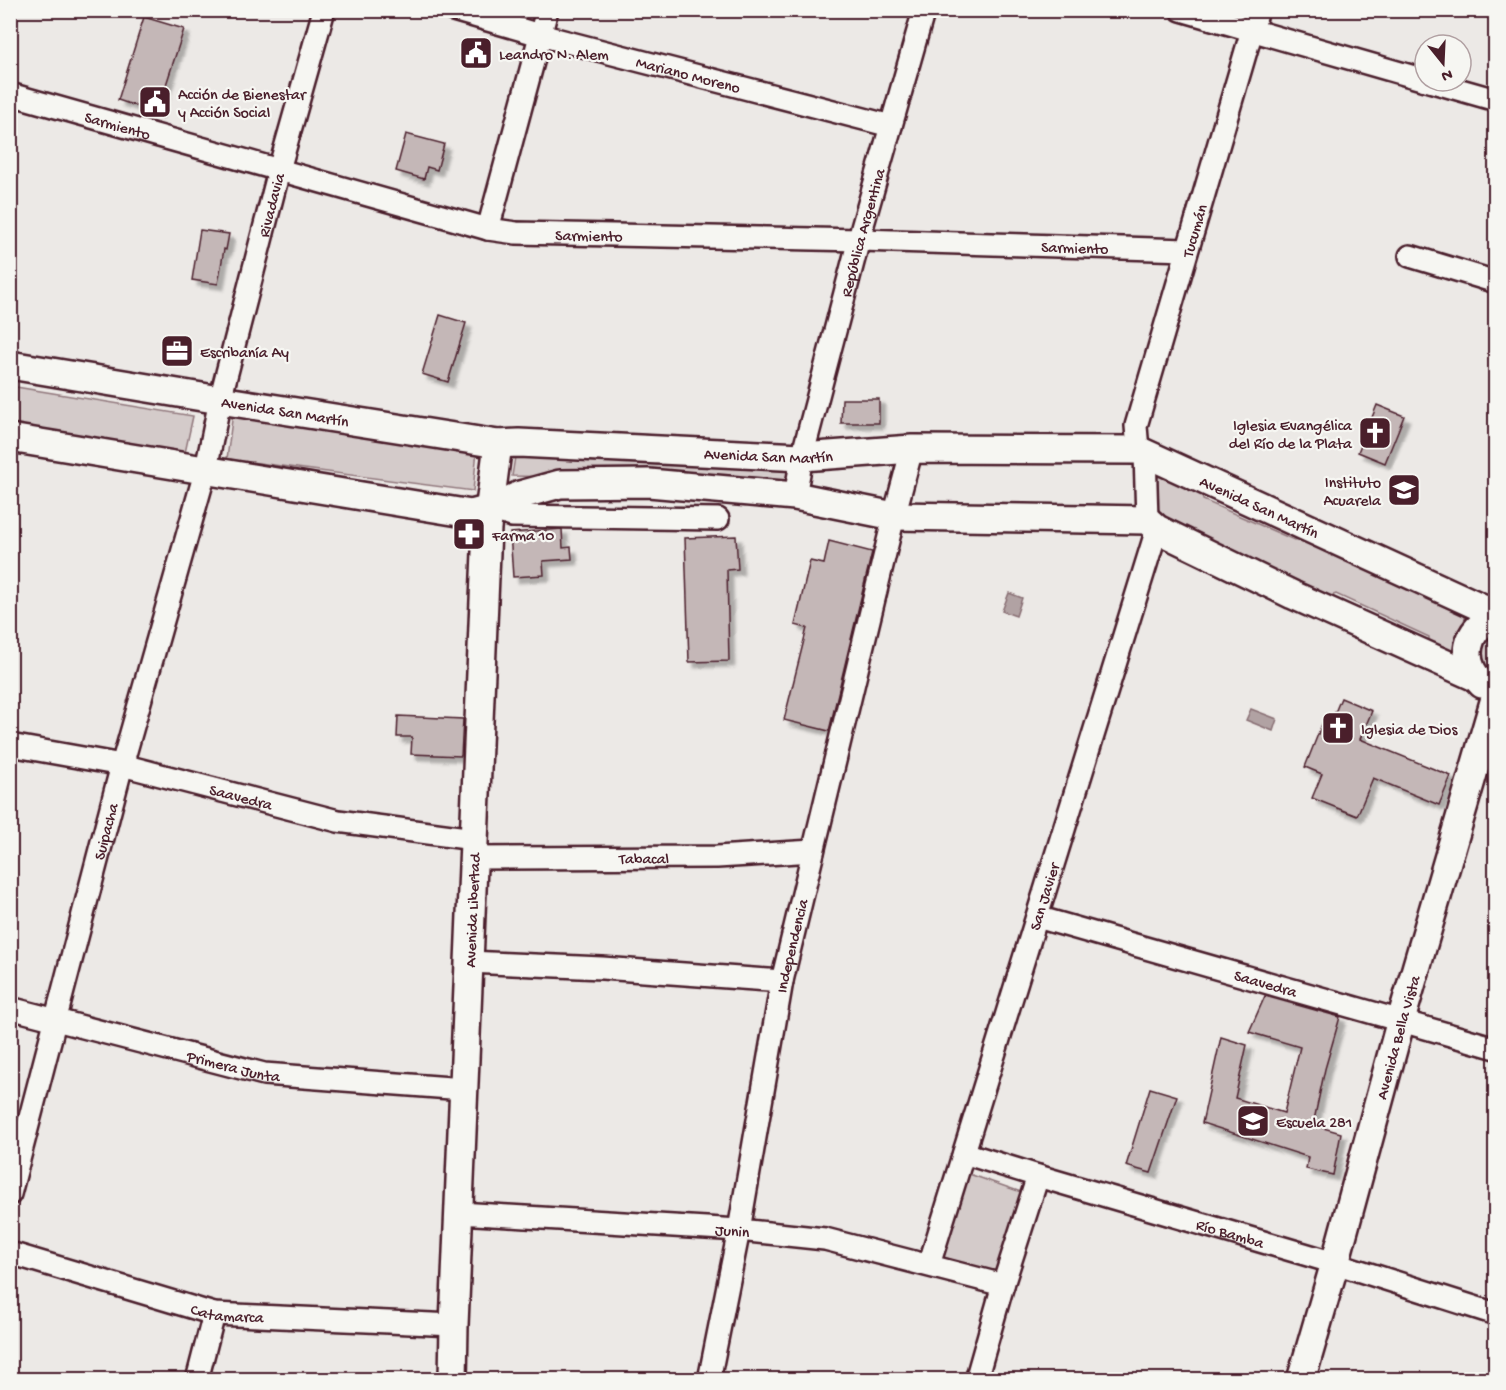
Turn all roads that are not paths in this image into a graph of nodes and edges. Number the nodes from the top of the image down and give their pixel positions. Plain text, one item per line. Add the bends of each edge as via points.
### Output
1 (324, 10) edge
2 (453, 10) edge
3 (547, 10) edge
4 (924, 10) edge
5 (1181, 10) edge
6 (1256, 20) edge
7 (540, 35) junction
8 (1413, 75) edge
9 (1472, 93) edge
10 (10, 94) edge
11 (1496, 100) edge
12 (891, 126) junction
13 (280, 169) junction
14 (489, 229) junction
15 (860, 240) junction
16 (1187, 250) junction
17 (1410, 256) dead end
18 (1496, 282) edge
19 (10, 364) edge
20 (220, 400) junction
21 (10, 438) edge
22 (498, 444) junction
23 (912, 448) junction
24 (1141, 451) junction
25 (802, 457) junction
26 (206, 470) junction
27 (795, 495) junction
28 (490, 509) junction
29 (894, 516) junction
30 (718, 519) dead end
31 (1152, 524) junction
32 (1496, 616) edge
33 (1489, 688) edge
34 (10, 745) edge
35 (122, 765) junction
36 (474, 848) junction
37 (813, 850) junction
38 (1037, 917) junction
39 (469, 962) junction
40 (782, 981) junction
41 (10, 1008) edge
42 (1401, 1020) junction
43 (57, 1021) junction
44 (1496, 1048) edge
45 (464, 1089) junction
46 (964, 1153) junction
47 (1038, 1176) junction
48 (10, 1194) edge
49 (459, 1213) junction
50 (739, 1230) junction
51 (10, 1252) edge
52 (1335, 1263) junction
53 (929, 1265) junction
54 (1003, 1285) junction
55 (214, 1314) junction
56 (1496, 1314) edge
57 (454, 1325) junction
58 (197, 1380) edge
59 (453, 1380) edge
60 (709, 1380) edge
61 (976, 1380) edge
62 (1301, 1380) edge

1 - 13 street, Rivadavia
2 - 7 street, Mariano Moreno
3 - 7 street
4 - 12 street, República Argentina
5 - 6 street
6 - 8 street
6 - 16 street, Tucumán
7 - 12 street, Mariano Moreno
7 - 14 street
9 - 11 street
10 - 13 street, Sarmiento
12 - 15 street, República Argentina
13 - 14 street, Sarmiento
13 - 20 street, Rivadavia
14 - 15 street, Sarmiento via 516,233
15 - 16 street, Sarmiento
15 - 25 street, República Argentina
16 - 24 street, Tucumán via 1136,426
17 - 18 street
19 - 20 main road, Avenida San Martín
20 - 22 main road, Avenida San Martín
20 - 26 street, Rivadavia
21 - 26 main road
22 - 25 main road, Avenida San Martín
22 - 28 main road, Avenida Libertad
23 - 24 main road, Avenida San Martín
23 - 25 main road, Avenida San Martín
23 - 29 street, Independencia
24 - 31 street, Tucumán
24 - 32 main road, Avenida San Martín
25 - 27 street, República Argentina
26 - 28 main road via 471,514
26 - 35 street, Suipacha
27 - 28 main road via 649,483 560,484 520,495
27 - 29 main road
28 - 30 street via 512,516
28 - 36 main road, Avenida Libertad
29 - 31 main road
29 - 37 street, Independencia
31 - 33 main road
31 - 38 street, San Javier
32 - 33 main road via 1478,628 1467,651 1469,665
33 - 42 main road, Avenida Bella Vista
34 - 35 street, Saavedra
35 - 36 street, Saavedra via 338,821
35 - 43 street, Suipacha
36 - 37 street, Tabacal via 717,857
36 - 39 main road, Avenida Libertad
37 - 40 street, Independencia
38 - 42 street, Saavedra
38 - 46 street, San Javier
39 - 40 street
39 - 45 main road, Avenida Libertad
40 - 50 street, Independencia
41 - 43 street, Primera Junta
42 - 44 street, Saavedra
42 - 52 main road, Avenida Bella Vista
43 - 45 street, Primera Junta via 264,1074
43 - 48 street, Suipacha
45 - 49 main road, Avenida Libertad
46 - 47 street, Río Bamba
46 - 53 street, San Javier
47 - 52 street, Río Bamba
47 - 54 street
49 - 50 street, Junin
49 - 57 main road, Avenida Libertad
50 - 53 street, Junin via 825,1239
50 - 60 street, Independencia
51 - 55 street, Catamarca
52 - 56 street, Río Bamba
52 - 62 main road, Avenida Bella Vista
53 - 54 street, Junin
54 - 61 street
55 - 57 street, Catamarca
55 - 58 street
57 - 59 main road, Avenida Libertad

